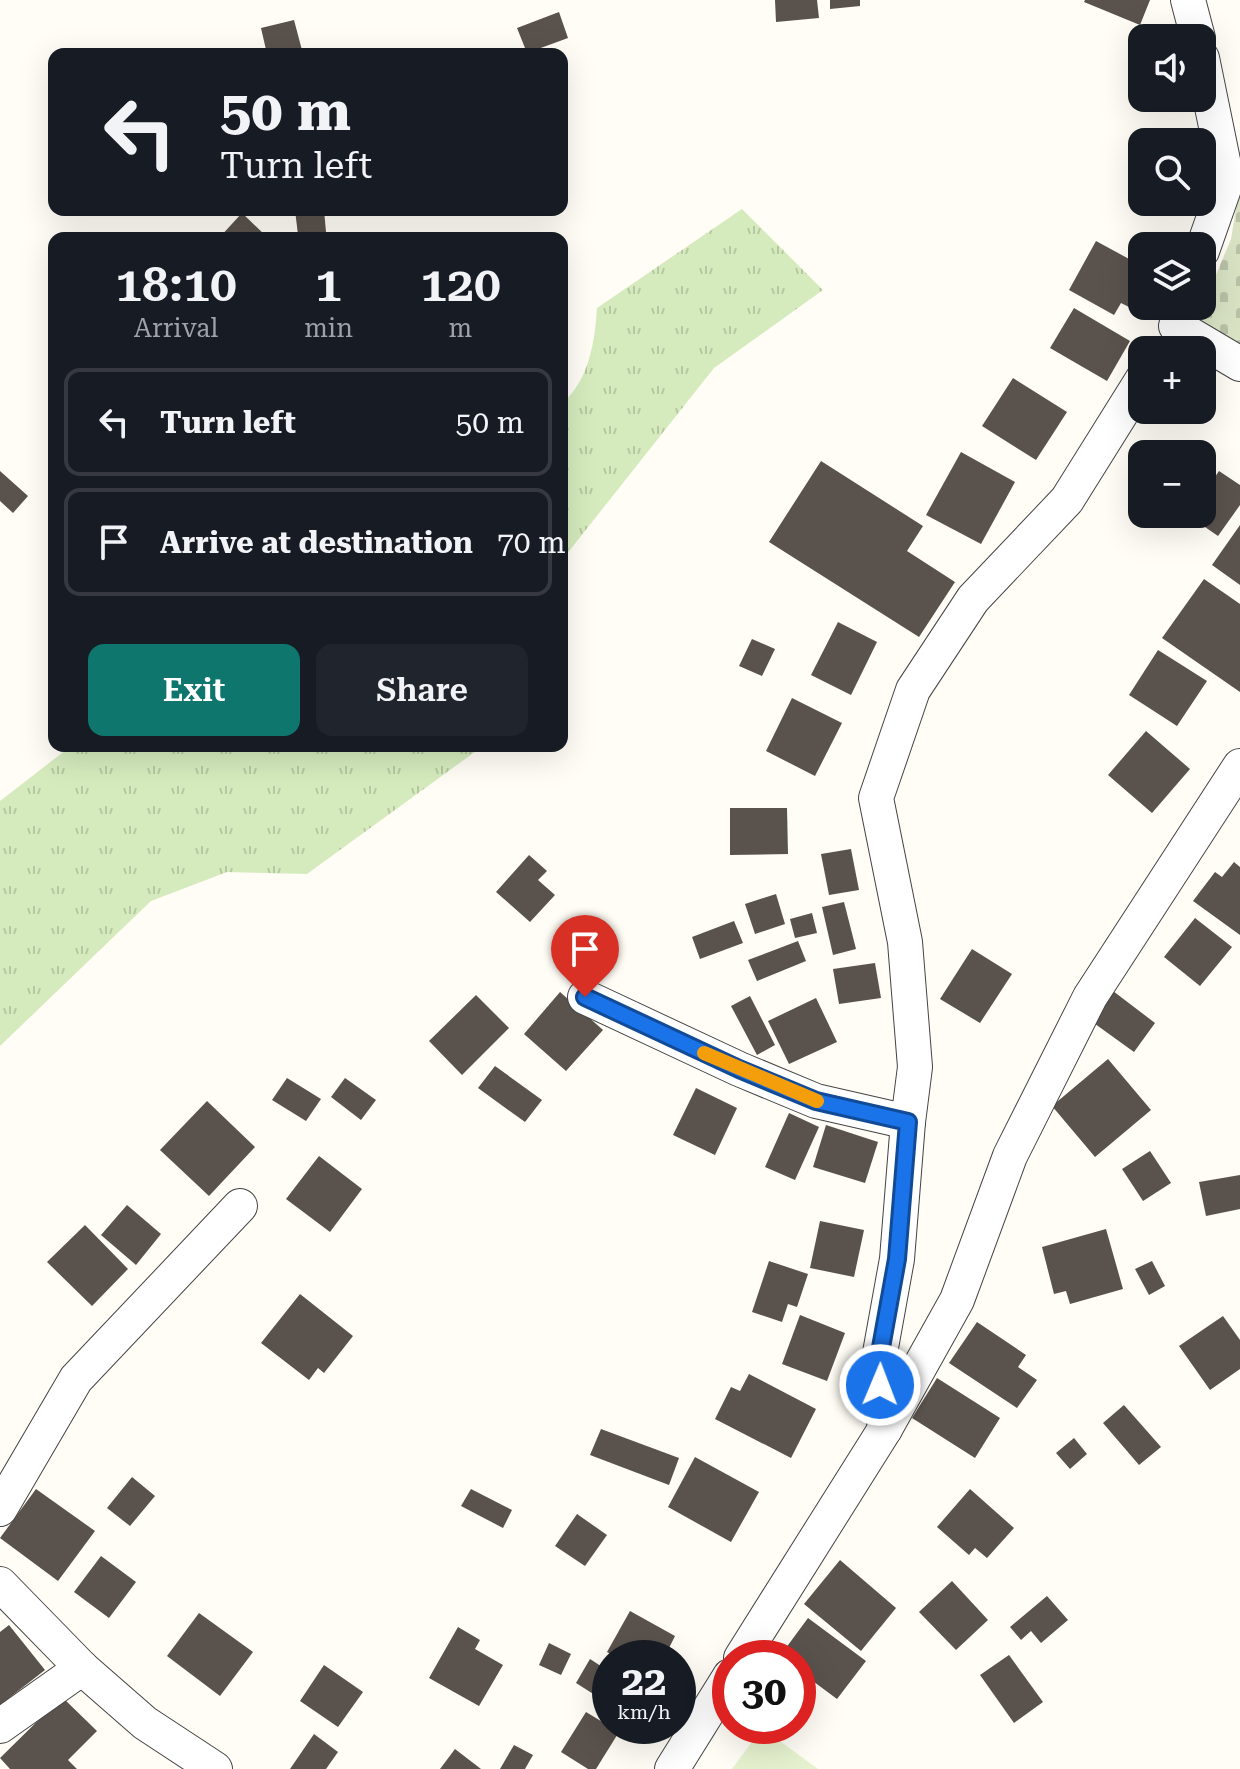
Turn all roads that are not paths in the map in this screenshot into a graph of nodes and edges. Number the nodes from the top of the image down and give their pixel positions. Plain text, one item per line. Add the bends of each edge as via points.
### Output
1 (1188, 0) edge
2 (1194, 24) edge
3 (1213, 112) edge
4 (1209, 232) edge
5 (1173, 327) edge
6 (1240, 364) edge
7 (1128, 402) edge
8 (1240, 766) edge
9 (585, 997) dead end
10 (908, 1122) junction
11 (240, 1206) dead end
12 (885, 1429) junction
13 (0, 1509) edge
14 (0, 1584) edge
15 (752, 1640) edge
16 (82, 1668) junction
17 (712, 1705) edge
18 (0, 1726) edge
19 (215, 1769) edge
20 (672, 1769) edge

1 - 2 street
3 - 4 street via 1227,180
5 - 6 street
7 - 10 street via 1067,500 973,599 913,690 876,798 905,942 915,1067
8 - 12 street via 1090,997 1010,1156 957,1300
9 - 10 street via 816,1101
10 - 12 street via 897,1259 878,1364
11 - 13 street via 76,1379
12 - 15 street
14 - 16 street
16 - 18 street
16 - 19 street via 145,1723
17 - 20 street

